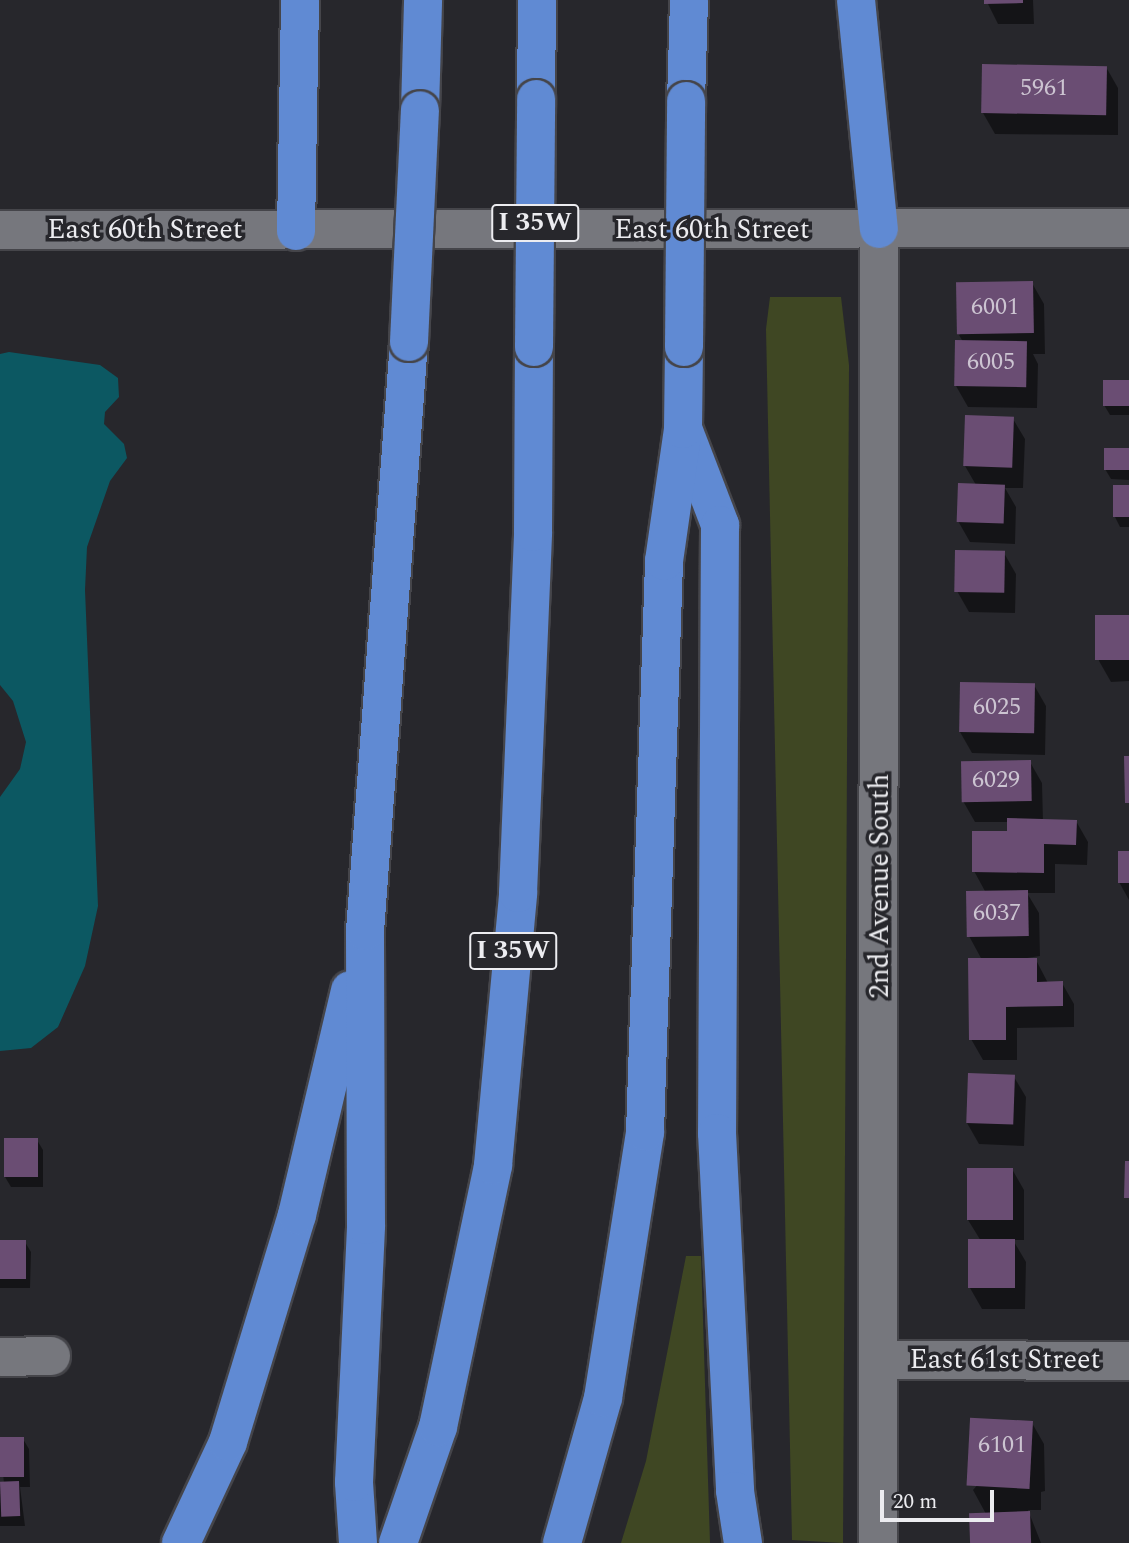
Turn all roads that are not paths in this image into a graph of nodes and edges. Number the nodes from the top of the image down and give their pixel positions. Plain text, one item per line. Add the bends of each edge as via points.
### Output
1 (300, 0) edge
2 (423, 0) edge
3 (537, 0) edge
4 (689, 0) edge
5 (856, 0) edge
6 (1129, 228) edge
7 (879, 229) junction
8 (0, 230) edge
9 (296, 230) junction
10 (684, 429) junction
11 (365, 930) junction
12 (51, 1356) dead end
13 (0, 1357) edge
14 (881, 1360) junction
15 (1129, 1361) edge
16 (181, 1543) edge
17 (358, 1543) edge
18 (398, 1543) edge
19 (562, 1543) edge
20 (743, 1543) edge
21 (878, 1543) edge

1 - 9 highway
2 - 11 highway, bridge via 409,342
3 - 18 highway, I 35W, bridge via 533,532 519,879 493,1165 438,1427
4 - 10 highway, bridge
5 - 7 highway
6 - 7 street, East 60th Street
7 - 9 street, East 60th Street
7 - 14 street, 2nd Avenue South
8 - 9 street, East 60th Street
10 - 19 highway via 664,561 645,1132 603,1398
10 - 20 highway via 720,525 717,1133 735,1491
11 - 16 highway via 297,1215 228,1442
11 - 17 highway via 366,1225 354,1482
12 - 13 street
14 - 15 street, East 61st Street
14 - 21 street, 2nd Avenue South

